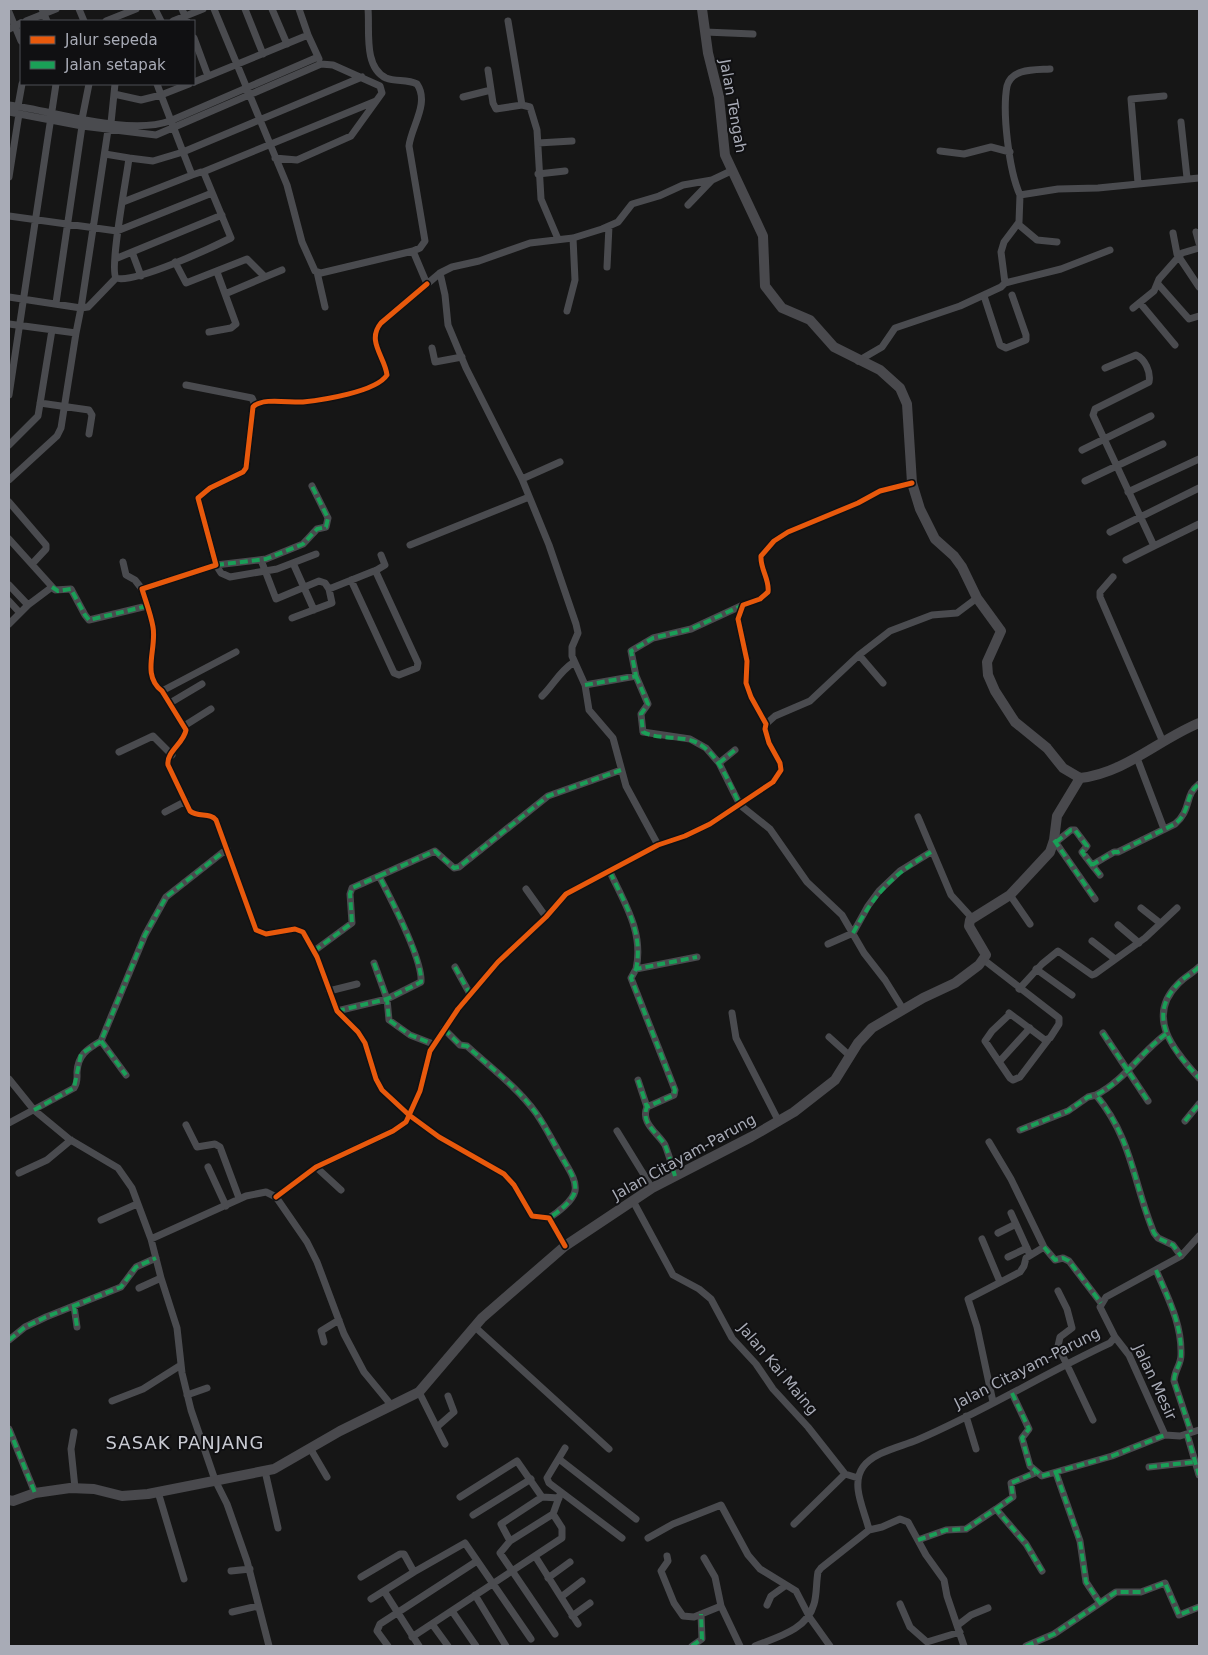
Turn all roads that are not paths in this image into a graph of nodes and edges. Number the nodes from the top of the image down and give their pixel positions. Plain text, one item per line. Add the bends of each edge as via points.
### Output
1 (56, 9) edge
2 (136, 9) edge
3 (182, 9) edge
4 (203, 9) edge
5 (214, 9) edge
6 (245, 9) edge
7 (272, 9) edge
8 (299, 9) edge
9 (368, 9) edge
10 (702, 9) edge
11 (43, 11) edge
12 (9, 12) edge
13 (186, 19) edge
14 (28, 20) edge
15 (108, 20) edge
16 (508, 21) dead end
17 (15, 26) edge
18 (704, 32) junction
19 (308, 34) junction
20 (753, 34) dead end
21 (20, 38) edge
22 (195, 41) edge
23 (287, 44) junction
24 (262, 54) junction
25 (318, 57) junction
26 (236, 64) junction
27 (321, 64) junction
28 (1050, 69) dead end
29 (488, 70) dead end
30 (208, 76) junction
31 (362, 77) junction
32 (195, 81) edge
33 (22, 85) edge
34 (56, 85) edge
35 (89, 85) edge
36 (115, 85) edge
37 (157, 85) edge
38 (184, 85) edge
39 (246, 87) junction
40 (491, 90) junction
41 (114, 94) junction
42 (161, 95) junction
43 (249, 96) junction
44 (1164, 96) dead end
45 (463, 98) dead end
46 (376, 101) junction
47 (9, 104) edge
48 (522, 105) junction
49 (18, 106) junction
50 (9, 112) edge
51 (19, 114) junction
52 (51, 115) junction
53 (260, 119) junction
54 (170, 121) junction
55 (1181, 122) dead end
56 (82, 123) junction
57 (109, 126) junction
58 (174, 129) junction
59 (12, 139) edge
60 (572, 141) dead end
61 (269, 143) junction
62 (538, 143) junction
63 (940, 150) dead end
64 (183, 152) junction
65 (1010, 152) junction
66 (105, 154) junction
67 (130, 158) junction
68 (275, 158) junction
69 (565, 171) dead end
70 (731, 171) junction
71 (203, 172) junction
72 (538, 174) junction
73 (192, 175) junction
74 (9, 177) edge
75 (1187, 178) junction
76 (1199, 178) edge
77 (712, 180) junction
78 (1138, 183) junction
79 (212, 193) junction
80 (1020, 195) junction
81 (124, 202) junction
82 (688, 205) dead end
83 (222, 215) junction
84 (9, 216) edge
85 (36, 219) junction
86 (67, 223) junction
87 (1018, 224) junction
88 (608, 226) junction
89 (94, 228) junction
90 (117, 231) junction
91 (1196, 232) dead end
92 (1173, 233) dead end
93 (558, 238) junction
94 (573, 238) junction
95 (1057, 242) dead end
96 (1199, 243) edge
97 (1199, 248) edge
98 (1110, 250) dead end
99 (132, 252) junction
100 (413, 252) junction
101 (1179, 258) junction
102 (115, 259) junction
103 (175, 262) junction
104 (607, 267) dead end
105 (282, 270) dead end
106 (217, 272) junction
107 (318, 272) junction
108 (440, 273) junction
109 (141, 276) junction
110 (265, 277) junction
111 (116, 278) junction
112 (1005, 283) junction
113 (428, 284) junction
114 (1158, 284) junction
115 (1199, 287) edge
116 (225, 294) junction
117 (1012, 295) dead end
118 (984, 296) junction
119 (9, 297) edge
120 (23, 299) junction
121 (56, 303) junction
122 (1140, 303) junction
123 (325, 307) dead end
124 (81, 308) junction
125 (1133, 308) dead end
126 (567, 311) dead end
127 (1199, 316) edge
128 (9, 324) edge
129 (18, 326) junction
130 (52, 330) junction
131 (208, 332) dead end
132 (76, 333) junction
133 (1175, 346) dead end
134 (432, 348) dead end
135 (462, 357) junction
136 (858, 361) junction
137 (1105, 368) dead end
138 (186, 385) dead end
139 (9, 395) edge
140 (40, 403) junction
141 (255, 405) junction
142 (66, 407) junction
143 (1151, 416) dead end
144 (89, 434) dead end
145 (1103, 439) junction
146 (1163, 444) dead end
147 (9, 445) edge
148 (1082, 450) dead end
149 (1199, 459) edge
150 (560, 462) dead end
151 (1116, 466) junction
152 (522, 479) junction
153 (9, 480) edge
154 (1085, 481) dead end
155 (912, 483) junction
156 (312, 486) dead end
157 (1199, 488) edge
158 (1128, 492) junction
159 (529, 497) junction
160 (9, 502) edge
161 (1140, 517) junction
162 (1199, 524) edge
163 (1110, 532) dead end
164 (9, 539) edge
165 (410, 545) dead end
166 (1154, 546) junction
167 (316, 554) dead end
168 (381, 554) dead end
169 (261, 560) junction
170 (1126, 560) dead end
171 (123, 562) dead end
172 (293, 563) junction
173 (32, 564) junction
174 (216, 565) junction
175 (375, 571) junction
176 (265, 572) junction
177 (1113, 577) dead end
178 (351, 580) junction
179 (9, 585) edge
180 (303, 586) junction
181 (52, 587) junction
182 (142, 589) junction
183 (329, 589) junction
184 (977, 598) junction
185 (9, 601) edge
186 (28, 605) junction
187 (743, 605) junction
188 (147, 606) junction
189 (314, 610) junction
190 (20, 613) junction
191 (292, 618) dead end
192 (9, 624) edge
193 (236, 652) dead end
194 (859, 655) junction
195 (574, 662) junction
196 (636, 676) junction
197 (883, 683) dead end
198 (202, 684) dead end
199 (585, 685) junction
200 (162, 691) junction
201 (542, 696) dead end
202 (170, 703) junction
203 (212, 709) dead end
204 (766, 724) junction
205 (1199, 724) edge
206 (184, 726) junction
207 (1163, 742) junction
208 (735, 750) dead end
209 (119, 752) dead end
210 (172, 755) junction
211 (1137, 758) junction
212 (719, 763) junction
213 (621, 770) junction
214 (1080, 778) junction
215 (1199, 784) edge
216 (186, 801) junction
217 (740, 805) junction
218 (165, 812) dead end
219 (918, 817) dead end
220 (1164, 829) junction
221 (1055, 841) junction
222 (658, 845) junction
223 (227, 849) junction
224 (931, 852) junction
225 (1092, 865) junction
226 (610, 872) junction
227 (1100, 875) dead end
228 (379, 876) junction
229 (526, 889) dead end
230 (1010, 895) junction
231 (1095, 899) dead end
232 (1141, 908) dead end
233 (1177, 908) dead end
234 (546, 918) junction
235 (972, 918) junction
236 (1160, 922) junction
237 (1030, 924) dead end
238 (1118, 925) dead end
239 (853, 933) junction
240 (1092, 941) dead end
241 (1139, 943) junction
242 (828, 944) dead end
243 (314, 951) junction
244 (697, 956) dead end
245 (1115, 959) junction
246 (984, 960) junction
247 (374, 963) dead end
248 (1199, 966) edge
249 (454, 967) dead end
250 (636, 969) junction
251 (1036, 969) junction
252 (356, 984) dead end
253 (1018, 988) junction
254 (329, 991) junction
255 (470, 994) junction
256 (1072, 995) dead end
257 (387, 999) junction
258 (903, 1009) junction
259 (337, 1011) junction
260 (732, 1013) dead end
261 (1030, 1028) junction
262 (444, 1029) junction
263 (1103, 1033) dead end
264 (1166, 1034) junction
265 (829, 1037) dead end
266 (1048, 1040) junction
267 (101, 1041) junction
268 (433, 1044) junction
269 (850, 1056) junction
270 (999, 1062) junction
271 (1128, 1069) junction
272 (126, 1075) dead end
273 (1199, 1078) edge
274 (9, 1079) edge
275 (638, 1080) dead end
276 (1096, 1095) junction
277 (1148, 1101) dead end
278 (1199, 1104) edge
279 (647, 1107) junction
280 (34, 1110) junction
281 (409, 1115) junction
282 (1185, 1121) dead end
283 (779, 1122) junction
284 (9, 1123) edge
285 (186, 1125) dead end
286 (1020, 1130) dead end
287 (618, 1131) dead end
288 (71, 1140) junction
289 (989, 1142) dead end
290 (208, 1167) dead end
291 (316, 1167) junction
292 (19, 1173) dead end
293 (676, 1176) junction
294 (652, 1188) junction
295 (341, 1190) dead end
296 (276, 1197) junction
297 (239, 1198) junction
298 (633, 1201) junction
299 (137, 1204) junction
300 (226, 1206) junction
301 (1012, 1213) dead end
302 (549, 1218) junction
303 (101, 1220) dead end
304 (1016, 1224) junction
305 (998, 1233) dead end
306 (1199, 1236) edge
307 (151, 1239) junction
308 (982, 1239) dead end
309 (565, 1246) junction
310 (1044, 1247) junction
311 (1029, 1252) junction
312 (1181, 1256) junction
313 (1008, 1257) dead end
314 (156, 1258) junction
315 (1156, 1270) junction
316 (161, 1278) junction
317 (1000, 1282) junction
318 (139, 1288) dead end
319 (1058, 1291) dead end
320 (1101, 1303) junction
321 (74, 1306) junction
322 (339, 1320) junction
323 (78, 1327) dead end
324 (475, 1327) junction
325 (1115, 1337) junction
326 (9, 1340) edge
327 (324, 1342) dead end
328 (1067, 1363) junction
329 (182, 1365) junction
330 (207, 1388) dead end
331 (419, 1392) junction
332 (1012, 1393) junction
333 (187, 1395) junction
334 (448, 1396) dead end
335 (112, 1401) dead end
336 (993, 1402) junction
337 (392, 1406) junction
338 (966, 1416) junction
339 (1092, 1420) dead end
340 (437, 1427) junction
341 (9, 1429) edge
342 (1199, 1430) edge
343 (74, 1432) dead end
344 (1189, 1433) junction
345 (1165, 1435) junction
346 (445, 1444) dead end
347 (310, 1448) junction
348 (566, 1448) dead end
349 (609, 1449) dead end
350 (976, 1449) dead end
351 (559, 1459) junction
352 (1194, 1462) junction
353 (1149, 1467) dead end
354 (265, 1471) junction
355 (1035, 1473) junction
356 (1056, 1473) junction
357 (845, 1474) junction
358 (1199, 1475) edge
359 (327, 1477) dead end
360 (531, 1478) junction
361 (858, 1478) junction
362 (215, 1480) junction
363 (75, 1488) junction
364 (158, 1492) junction
365 (35, 1494) junction
366 (542, 1496) junction
367 (460, 1497) dead end
368 (9, 1500) edge
369 (557, 1503) junction
370 (996, 1509) junction
371 (473, 1515) dead end
372 (636, 1519) dead end
373 (794, 1524) dead end
374 (278, 1528) dead end
375 (869, 1530) junction
376 (622, 1538) dead end
377 (648, 1538) dead end
378 (918, 1540) junction
379 (510, 1541) junction
380 (535, 1556) junction
381 (668, 1556) dead end
382 (704, 1558) dead end
383 (478, 1561) junction
384 (570, 1562) dead end
385 (250, 1569) junction
386 (231, 1571) dead end
387 (512, 1571) junction
388 (1042, 1571) dead end
389 (414, 1572) junction
390 (361, 1578) dead end
391 (548, 1578) junction
392 (184, 1579) dead end
393 (582, 1581) dead end
394 (494, 1583) junction
395 (785, 1586) junction
396 (384, 1591) junction
397 (474, 1595) junction
398 (560, 1597) junction
399 (371, 1599) dead end
400 (590, 1603) dead end
401 (1100, 1603) junction
402 (900, 1604) dead end
403 (767, 1605) dead end
404 (258, 1606) junction
405 (721, 1606) junction
406 (1199, 1607) edge
407 (988, 1608) dead end
408 (452, 1611) junction
409 (232, 1612) dead end
410 (397, 1614) junction
411 (701, 1614) junction
412 (572, 1616) junction
413 (809, 1616) junction
414 (432, 1624) junction
415 (578, 1624) dead end
416 (959, 1628) junction
417 (555, 1634) dead end
418 (412, 1636) junction
419 (531, 1639) dead end
420 (269, 1646) edge
421 (388, 1646) edge
422 (419, 1646) edge
423 (448, 1646) edge
424 (476, 1646) edge
425 (506, 1646) edge
426 (692, 1646) edge
427 (740, 1646) edge
428 (755, 1646) edge
429 (830, 1646) edge
430 (964, 1646) edge
431 (1026, 1646) edge

1 - 11 street
2 - 15 street
3 - 13 street
4 - 13 street
5 - 26 street
6 - 24 street
7 - 23 street
8 - 19 street
9 - 100 street via 371,54 376,70 385,77 413,82 421,95 421,106 410,132 409,146 424,241
10 - 18 main road, Jalan Tengah
11 - 14 street
12 - 17 street
16 - 48 street
17 - 21 street
18 - 20 street
18 - 70 main road, Jalan Tengah via 719,97 725,155
19 - 23 street
19 - 25 street
22 - 30 street
23 - 24 street
24 - 26 street
25 - 27 street
25 - 39 street
26 - 30 street
26 - 39 street
27 - 31 street via 333,65
27 - 43 street
28 - 65 street via 1020,72 1008,81
29 - 40 street
30 - 32 street
31 - 46 street via 382,89
31 - 53 street
33 - 49 street
34 - 52 street
35 - 56 street
36 - 41 street
37 - 42 street
38 - 42 street
39 - 43 street
39 - 54 street
40 - 45 street
40 - 48 street via 496,109
41 - 42 street via 142,100
41 - 57 street
42 - 54 street
43 - 53 street
43 - 58 street
44 - 78 street via 1131,99
46 - 61 street
46 - 68 street via 351,136 297,160
47 - 49 street
48 - 62 street via 528,104 532,112
49 - 52 street
50 - 51 street
51 - 52 street
51 - 59 street
52 - 56 street
52 - 85 street
53 - 61 street
53 - 64 street
54 - 57 street via 154,126
54 - 58 street
55 - 75 street
56 - 57 street
56 - 86 street
57 - 58 street via 156,135
57 - 66 street
58 - 64 street
59 - 74 street
60 - 62 street
61 - 68 street
61 - 71 street
62 - 72 street
63 - 65 street via 964,154 991,147
64 - 67 street via 153,161
64 - 73 street
65 - 80 street via 1013,177
66 - 67 street
66 - 89 street
67 - 81 street
68 - 107 street via 292,200 305,251 311,266
69 - 72 street
70 - 77 street
70 - 136 main road, Jalan Tengah via 763,236 764,281 770,295 782,308 815,324 834,347
71 - 73 street
71 - 79 street
72 - 93 street via 543,207
73 - 81 street
75 - 76 street
75 - 78 street
77 - 82 street
77 - 88 street via 683,185 632,204 618,222
78 - 80 street
79 - 83 street
79 - 90 street
80 - 87 street
81 - 90 street
83 - 99 street
83 - 103 street via 231,238
84 - 85 street
85 - 86 street
85 - 120 street
86 - 89 street
86 - 121 street
87 - 95 street via 1037,240
87 - 112 street via 1002,247
88 - 94 street
88 - 104 street
89 - 90 street
89 - 124 street
90 - 102 street
91 - 96 street
92 - 101 street
93 - 94 street
93 - 108 street via 530,243
94 - 126 street via 575,280
97 - 101 street via 1184,252
98 - 112 street via 1061,269
99 - 102 street
99 - 109 street
100 - 107 street
100 - 113 street
101 - 114 street
101 - 115 street
102 - 111 street
103 - 106 street via 186,283
103 - 109 street
105 - 110 street
106 - 110 street via 247,259
106 - 116 street
107 - 123 street
108 - 113 street
108 - 135 street via 446,295 448,325
109 - 111 street
110 - 116 street
111 - 124 street via 88,308
112 - 118 street
113 - 141 street via 381,323 376,331 378,352 387,372 381,382 332,398
114 - 122 street
114 - 127 street via 1189,320
116 - 131 street via 236,324
117 - 118 street via 1026,340 1006,348 1000,345
118 - 136 street via 899,326 882,347
119 - 120 street
120 - 121 street
120 - 129 street
121 - 124 street
122 - 125 street
122 - 133 street
124 - 132 street
128 - 129 street
129 - 130 street
129 - 139 street
130 - 132 street
130 - 140 street
132 - 142 street
134 - 135 street via 435,362
135 - 152 street
136 - 155 main road, Jalan Tengah via 888,376 904,394 910,421
137 - 145 street via 1136,354 1142,359 1151,380 1094,410
138 - 141 street via 252,398
140 - 142 street
140 - 147 street via 35,420
141 - 174 street via 246,468 198,498
142 - 144 street via 91,412
142 - 153 street via 57,436
143 - 145 street
145 - 148 street
145 - 151 street
146 - 151 street
149 - 158 street
150 - 152 street
151 - 154 street
151 - 158 street
152 - 159 street
155 - 184 main road, Jalan Tengah via 933,535 962,566
155 - 187 street via 880,491 778,537 761,556 768,592 760,599
156 - 169 street via 328,518 326,527 317,529 304,544
157 - 161 street
158 - 161 street
159 - 165 street
159 - 195 street via 577,629 572,651
160 - 173 street via 46,545
161 - 163 street
161 - 166 street
162 - 166 street
164 - 173 street
166 - 170 street
167 - 172 street
168 - 175 street via 385,565
169 - 174 street
169 - 176 street
171 - 182 street via 126,575
172 - 176 street
172 - 180 street
173 - 181 street
174 - 176 street via 226,577
174 - 182 street
175 - 178 street
175 - 178 street via 418,663 417,668 399,676 394,673
176 - 180 street via 276,599
177 - 207 street via 1100,592 1100,597
178 - 183 street
179 - 186 street
180 - 183 street via 322,581
180 - 189 street
181 - 186 street
181 - 188 street via 58,591 71,588 89,620
182 - 188 street
183 - 189 street via 332,603
184 - 194 street via 956,614 932,615 890,631
184 - 214 main road, Jalan Tengah via 1001,631 988,662 988,675 995,691 1015,722 1047,748 1063,768
185 - 190 street
186 - 190 street
187 - 196 street via 691,629 654,638 631,651
187 - 204 street via 738,619 747,660 746,683
188 - 200 street via 154,633 151,675
189 - 191 street
190 - 192 street
193 - 200 street
194 - 197 street
194 - 204 street via 810,701 775,716
195 - 199 street
195 - 201 street via 559,673
196 - 199 street
196 - 212 street via 648,704 641,714 643,732 697,742
198 - 202 street
199 - 213 street via 590,710 613,738
200 - 202 street
202 - 206 street
203 - 206 street
204 - 217 street via 766,735 781,770 773,782
205 - 207 main road
206 - 210 street via 186,732
207 - 211 main road
208 - 212 street
209 - 210 street via 153,736
210 - 216 street via 168,758 168,765
211 - 214 main road via 1108,772
211 - 220 street
212 - 217 street
213 - 222 street via 630,794
213 - 228 street via 548,796 460,867 454,868 435,851
214 - 221 main road via 1057,816
215 - 220 street via 1192,791 1185,815
216 - 218 street
216 - 223 street via 194,814 214,817
217 - 222 street via 692,834
217 - 239 street via 770,829 807,882 836,908
219 - 224 street
220 - 225 street
221 - 225 street via 1075,830 1088,846 1082,852
221 - 230 main road via 1050,852
221 - 231 street
222 - 226 street
223 - 243 street via 256,930 266,934 300,930
223 - 267 street via 166,897 145,936
224 - 235 street via 951,894
224 - 239 street via 900,871 879,891
225 - 227 street
226 - 234 street via 566,894
226 - 250 street via 637,932
228 - 243 street via 352,888 352,923
228 - 257 street via 422,977 419,984
229 - 234 street
230 - 235 main road
230 - 237 street
232 - 236 street
233 - 236 street
234 - 255 street via 506,954
235 - 246 main road via 969,926 985,953
236 - 241 street
238 - 241 street
239 - 242 street
239 - 258 street
240 - 245 street
241 - 245 street
243 - 254 street
244 - 250 street
245 - 251 street via 1092,975 1058,951
246 - 253 street
246 - 258 main road, Jalan Citayam-Parung via 955,982
247 - 257 street
248 - 264 street via 1171,993 1163,1012
249 - 255 street
250 - 279 street via 631,978 632,984 676,1090
251 - 253 street
251 - 256 street
252 - 254 street
253 - 266 street via 1060,1020
254 - 259 street
255 - 262 street
257 - 259 street
257 - 268 street via 389,1020 410,1036
258 - 269 main road, Jalan Citayam-Parung via 868,1032
259 - 281 street via 362,1038 379,1085
260 - 283 street via 736,1038
261 - 266 street
261 - 270 street
261 - 270 street via 1010,1013 986,1038 986,1044
262 - 268 street
262 - 302 street via 526,1100 564,1161 575,1190 568,1202
263 - 271 street
264 - 271 street
264 - 273 street
265 - 269 street
266 - 270 street via 1017,1080 1010,1078
267 - 272 street
267 - 280 street via 81,1054 74,1088
268 - 281 street
269 - 283 main road, Jalan Citayam-Parung via 830,1085
271 - 276 street via 1113,1085
271 - 277 street
274 - 280 street
275 - 279 street
276 - 286 street via 1068,1111
276 - 312 street via 1127,1145 1154,1233 1173,1245
278 - 282 street
279 - 293 street via 646,1119 665,1147
280 - 284 street
280 - 288 street
281 - 291 street via 406,1122 393,1131
281 - 302 street via 447,1142 504,1174 532,1216
283 - 293 main road, Jalan Citayam-Parung
285 - 297 street via 197,1147 215,1144 220,1147
287 - 294 street
288 - 292 street via 47,1160
288 - 299 street via 118,1168 127,1178
289 - 310 street
290 - 300 street
291 - 295 street
291 - 296 street
293 - 294 main road, Jalan Citayam-Parung
294 - 298 main road, Jalan Citayam-Parung
296 - 297 street via 266,1192
296 - 322 street via 314,1255
297 - 300 street
298 - 309 main road, Jalan Citayam-Parung
298 - 357 street, Jalan Kai Maing via 673,1275 711,1299 732,1338
299 - 303 street
299 - 307 street
300 - 307 street
301 - 304 street
302 - 309 street
304 - 305 street
304 - 311 street
306 - 312 street, Jalan Citayam-Parung
307 - 314 street
308 - 317 street
309 - 324 main road, Jalan Citayam-Parung
310 - 311 street
310 - 320 street via 1055,1260 1063,1258 1069,1261
311 - 313 street
311 - 317 street via 1020,1272
312 - 315 street, Jalan Citayam-Parung
314 - 316 street
314 - 321 street via 136,1267 121,1287
315 - 320 street, Jalan Citayam-Parung via 1120,1288
315 - 344 street via 1180,1331 1181,1358 1174,1381
316 - 318 street
316 - 329 street via 177,1328
317 - 336 street via 968,1300
319 - 328 street via 1072,1324 1057,1343
320 - 325 street, Jalan Citayam-Parung via 1101,1311
321 - 323 street
321 - 326 street via 36,1322
322 - 327 street via 321,1330
322 - 337 street via 364,1372
324 - 331 main road, Jalan Citayam-Parung
324 - 349 street
325 - 328 street, Jalan Citayam-Parung via 1110,1343
325 - 345 street, Jalan Mesir via 1129,1355
328 - 332 street, Jalan Citayam-Parung
328 - 339 street
329 - 333 street
329 - 335 street via 144,1389
330 - 333 street
331 - 337 main road, Jalan Citayam-Parung
331 - 340 street
332 - 336 street, Jalan Citayam-Parung
332 - 355 street via 1029,1428 1022,1438
333 - 362 street
334 - 340 street via 454,1412
336 - 338 street, Jalan Citayam-Parung
337 - 347 main road, Jalan Citayam-Parung
338 - 350 street
338 - 361 street, Jalan Citayam-Parung via 881,1454 862,1468
340 - 346 street
341 - 365 street
342 - 344 street, Jalan Mesir
343 - 363 street via 71,1449
344 - 345 street, Jalan Mesir
344 - 352 street
345 - 356 street
347 - 354 main road, Jalan Citayam-Parung via 278,1468
347 - 359 street
348 - 351 street
351 - 369 street via 548,1480
351 - 372 street
352 - 353 street
352 - 358 street
354 - 362 main road, Jalan Citayam-Parung
354 - 374 street
355 - 356 street via 1045,1477
355 - 370 street via 1011,1483 1013,1497
356 - 401 street via 1080,1541 1085,1577
357 - 361 street
357 - 373 street
360 - 366 street
360 - 367 street via 517,1461
360 - 371 street
361 - 375 street via 860,1500
362 - 364 main road, Jalan Citayam-Parung
362 - 385 street
363 - 364 main road, Jalan Citayam-Parung via 94,1488 122,1496
363 - 365 main road, Jalan Citayam-Parung
364 - 392 street
365 - 368 main road, Jalan Citayam-Parung via 13,1502
366 - 369 street
366 - 379 street via 501,1524
369 - 376 street via 584,1508
369 - 379 street
369 - 380 street via 562,1538
370 - 378 street via 966,1529 946,1530
370 - 388 street via 1026,1544
375 - 378 street via 903,1519
375 - 413 street via 821,1568
377 - 395 street via 721,1505 748,1556 760,1570
378 - 416 street via 943,1578
379 - 387 street via 500,1553
380 - 387 street
380 - 391 street
381 - 411 street via 661,1571 674,1603 683,1616 690,1618
382 - 405 street via 715,1577
383 - 389 street via 462,1543
383 - 394 street
383 - 410 street
384 - 391 street
385 - 386 street
385 - 404 street
387 - 394 street
387 - 417 street
389 - 390 street via 404,1554 400,1554
389 - 396 street
391 - 398 street
393 - 398 street
394 - 397 street
394 - 419 street
395 - 403 street via 771,1596
395 - 413 street via 800,1596
396 - 399 street
396 - 410 street
397 - 408 street
397 - 425 street
398 - 412 street
400 - 412 street
401 - 406 street via 1116,1592 1140,1592 1165,1583 1179,1615
401 - 431 street via 1054,1634
402 - 416 street via 910,1627 927,1642
404 - 409 street
404 - 420 street
405 - 411 street
405 - 427 street
407 - 416 street via 971,1615
408 - 414 street
408 - 424 street
410 - 418 street
410 - 421 street via 377,1628
411 - 426 street via 702,1639
412 - 415 street
413 - 428 street via 796,1628
413 - 429 street
414 - 418 street
414 - 423 street
416 - 430 street
418 - 422 street

